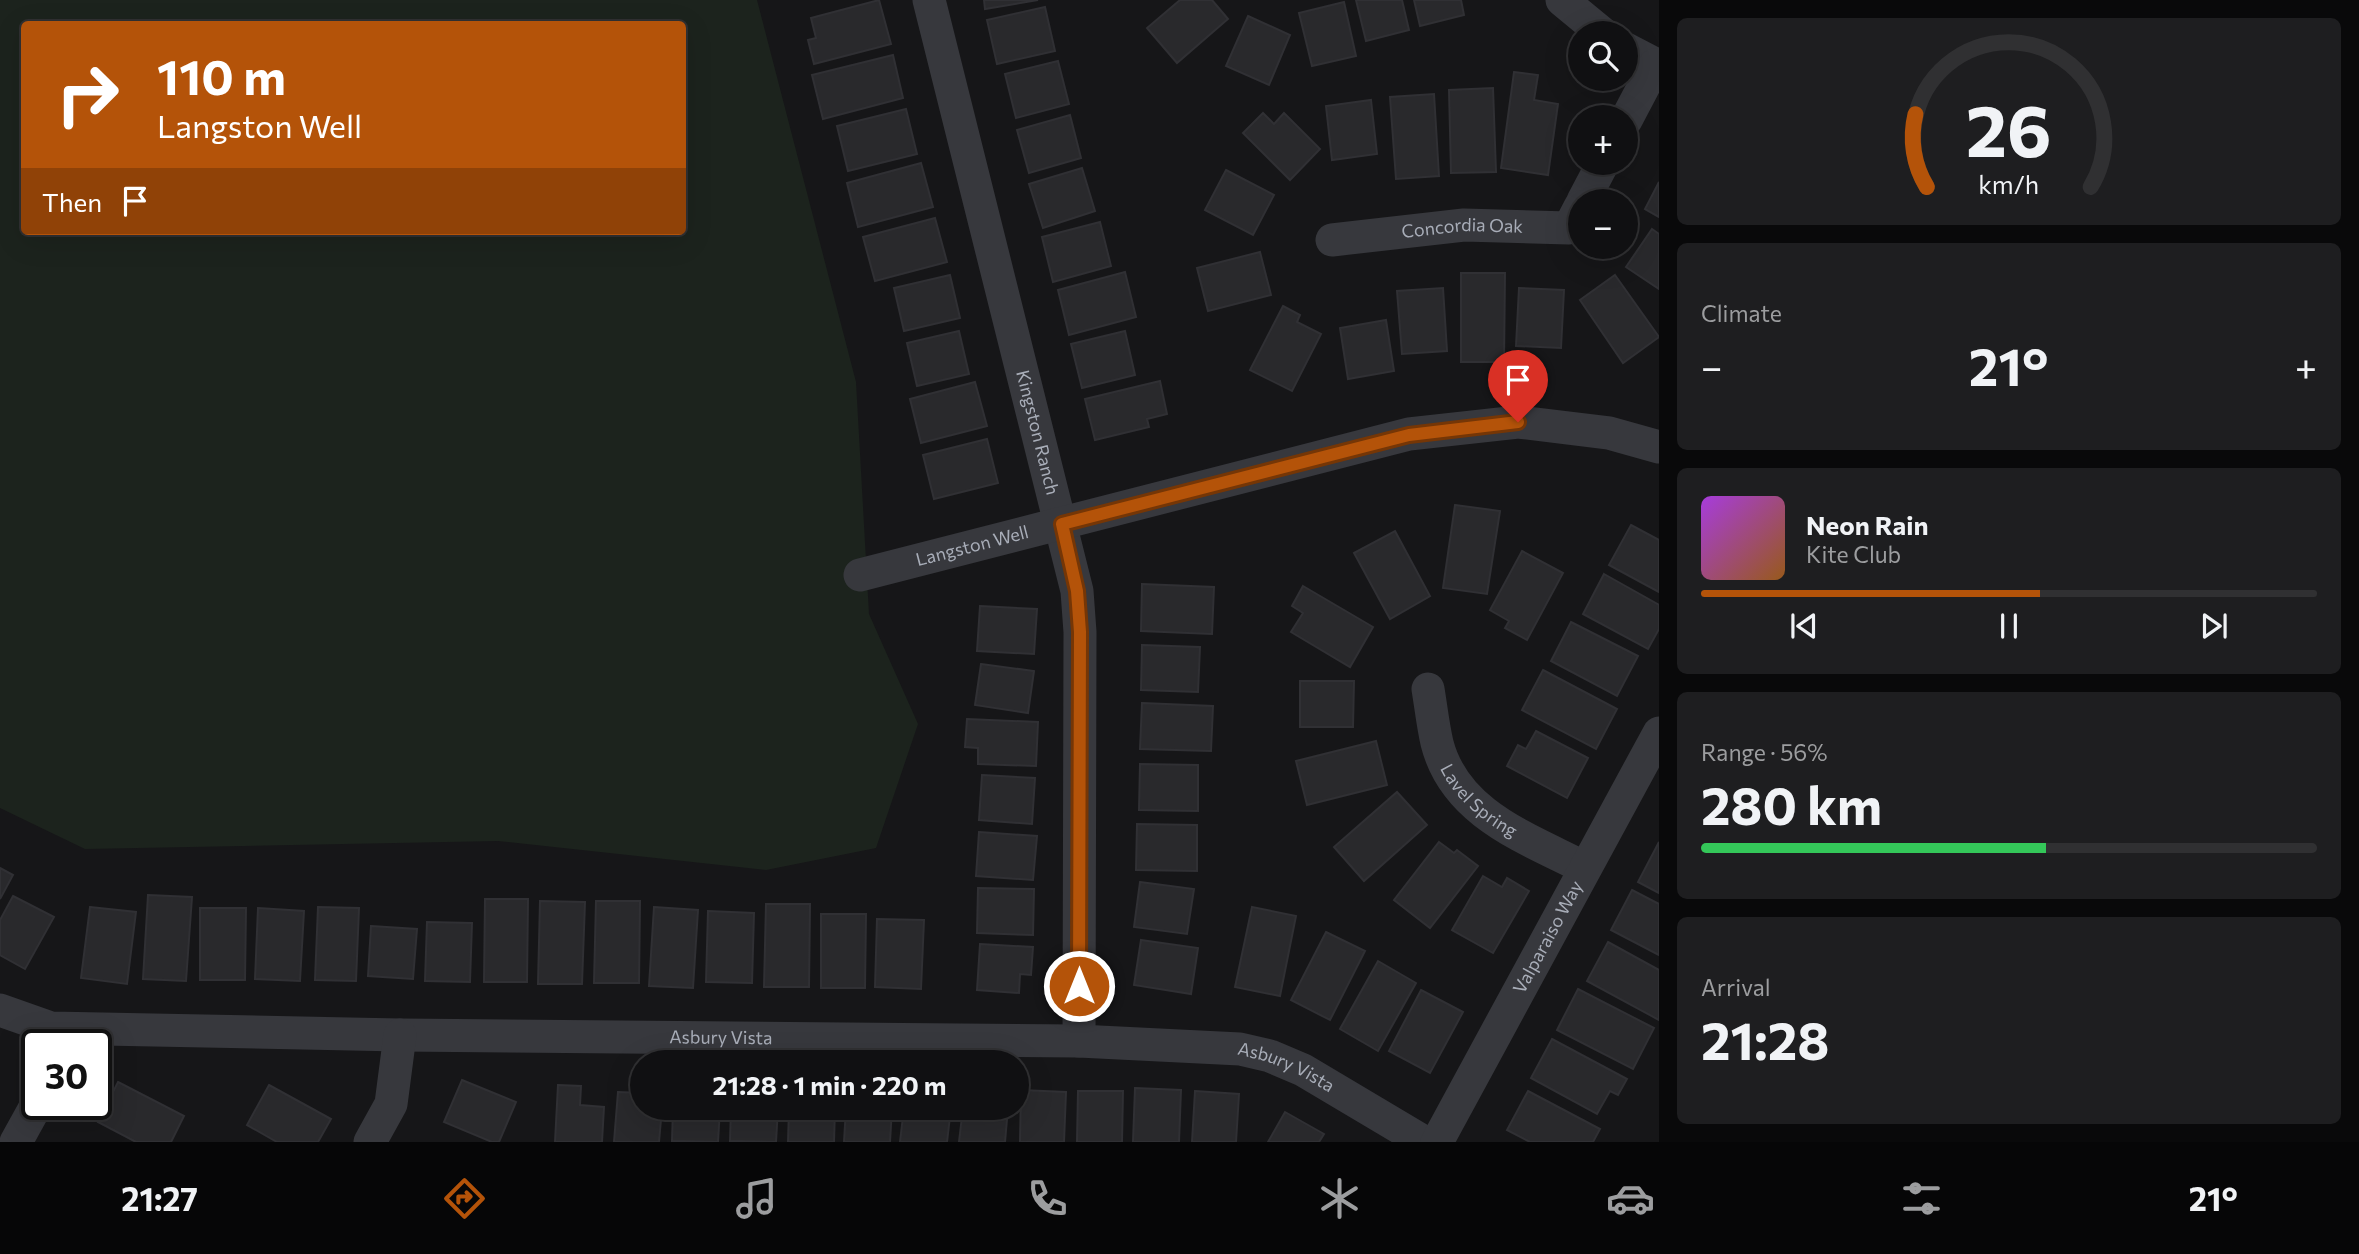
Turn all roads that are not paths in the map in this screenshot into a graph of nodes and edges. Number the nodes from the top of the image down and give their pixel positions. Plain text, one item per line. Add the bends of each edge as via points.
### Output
1 (929, 0) edge
2 (1562, 0) edge
3 (1587, 21) edge
4 (1638, 56) edge
5 (1657, 66) edge
6 (1635, 105) edge
7 (1568, 228) edge
8 (1332, 240) dead end
9 (1659, 447) edge
10 (1062, 524) junction
11 (860, 575) dead end
12 (1429, 690) dead end
13 (1659, 733) edge
14 (1585, 868) junction
15 (0, 1010) edge
16 (37, 1029) edge
17 (400, 1035) junction
18 (112, 1036) edge
19 (1079, 1041) junction
20 (28, 1120) edge
21 (16, 1142) edge
22 (370, 1142) edge
23 (1424, 1142) edge
24 (1437, 1142) edge

1 - 10 street, Kingston Ranch
2 - 3 street
4 - 5 street
5 - 6 street
7 - 8 street, Concordia Oak via 1464,225
9 - 10 street, Langston Well via 1609,433 1518,422 1409,435
10 - 11 street, Langston Well
10 - 19 street, Kingston Ranch via 1077,591 1080,632
12 - 14 street, Lavel Spring via 1437,745 1453,782 1486,816
13 - 14 street, Valparaiso Way
14 - 24 street, Valparaiso Way
15 - 16 street, Asbury Vista
17 - 18 street, Asbury Vista
17 - 19 street, Asbury Vista
17 - 22 street via 391,1104
19 - 23 street, Asbury Vista via 1240,1049 1270,1056 1303,1070
20 - 21 street

